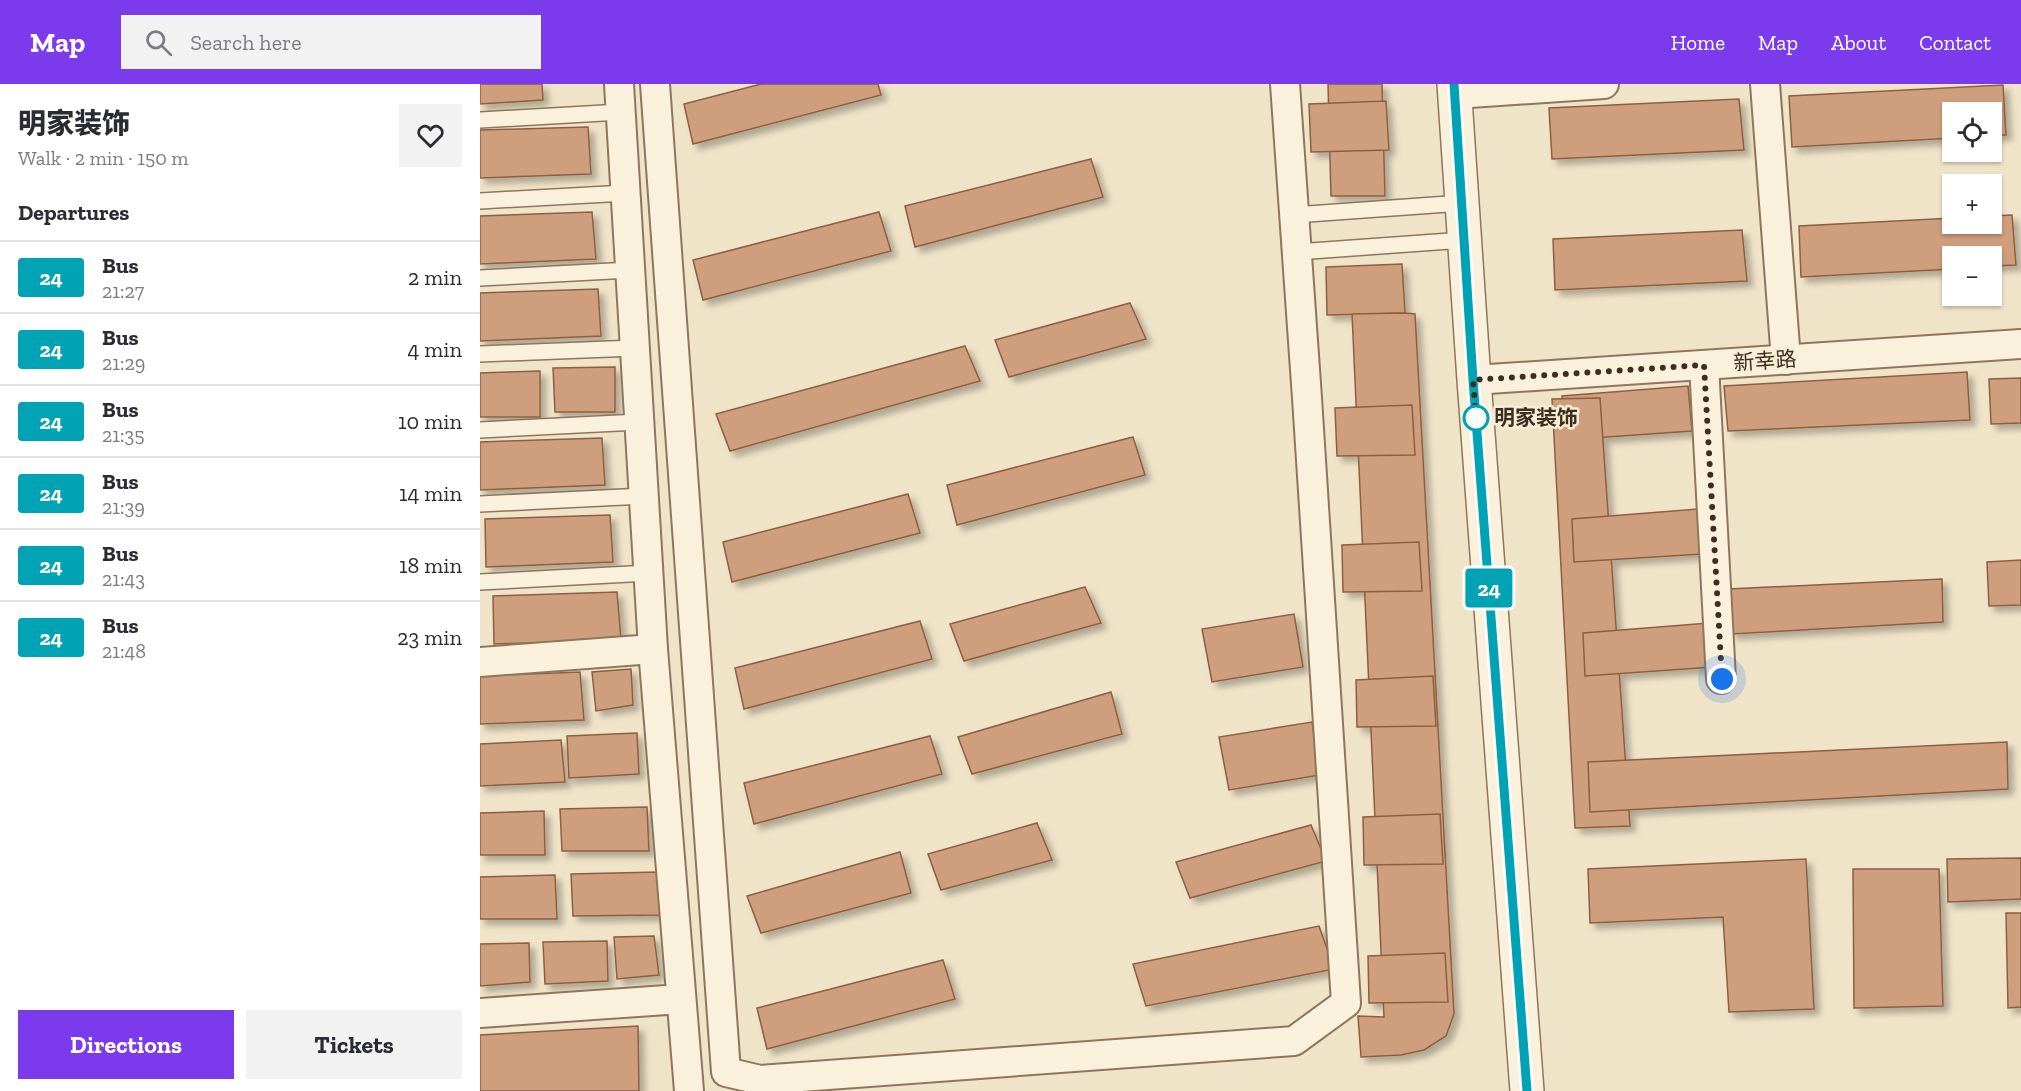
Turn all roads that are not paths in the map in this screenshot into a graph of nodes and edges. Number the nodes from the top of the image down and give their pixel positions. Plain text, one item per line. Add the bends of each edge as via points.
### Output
1 (619, 84) edge
2 (655, 84) edge
3 (1285, 84) edge
4 (1604, 84) edge
5 (1765, 84) edge
6 (1455, 89) edge
7 (621, 112) junction
8 (480, 120) edge
9 (626, 193) junction
10 (480, 201) edge
11 (1462, 203) junction
12 (1294, 215) junction
13 (1464, 240) junction
14 (1297, 252) junction
15 (630, 270) junction
16 (480, 278) edge
17 (2021, 344) edge
18 (635, 348) junction
19 (480, 354) edge
20 (1786, 360) junction
21 (1704, 365) junction
22 (1473, 380) junction
23 (639, 422) junction
24 (480, 430) edge
25 (644, 496) junction
26 (480, 504) edge
27 (649, 573) junction
28 (480, 582) edge
29 (653, 649) junction
30 (480, 662) edge
31 (1722, 679) dead end
32 (681, 999) junction
33 (480, 1013) edge
34 (689, 1091) edge
35 (1527, 1091) edge

1 - 7 street
2 - 14 street via 726,1072 760,1080 1294,1041 1346,1003
3 - 12 street
4 - 6 street
5 - 20 street
6 - 11 street
7 - 8 lane
7 - 9 street
9 - 10 lane
9 - 15 street
11 - 12 lane
11 - 13 street
12 - 14 street
13 - 14 lane
13 - 22 street
15 - 16 lane
15 - 18 street
17 - 20 street, 新幸路
18 - 19 lane
18 - 23 street
20 - 21 street, 新幸路
21 - 22 street, 新幸路
21 - 31 street
22 - 35 street
23 - 24 lane
23 - 25 street
25 - 26 lane
25 - 27 street
27 - 28 lane
27 - 29 street
29 - 30 street
29 - 32 street
32 - 33 street
32 - 34 street

